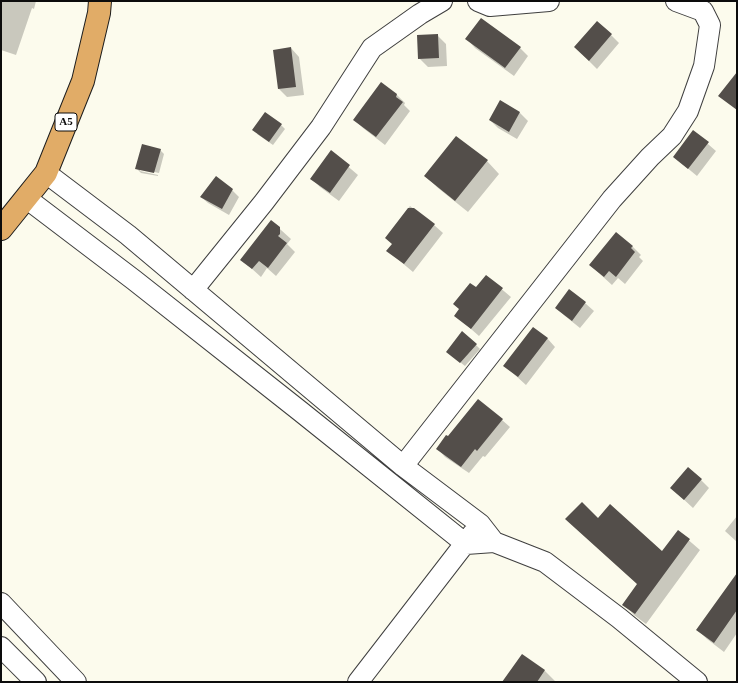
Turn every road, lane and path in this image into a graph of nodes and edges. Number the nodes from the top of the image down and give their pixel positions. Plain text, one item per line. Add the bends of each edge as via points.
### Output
1 (100, 1) edge
2 (442, 1) edge
3 (478, 1) edge
4 (549, 1) edge
5 (676, 1) edge
6 (46, 172) junction
7 (26, 198) junction
8 (1, 230) edge
9 (193, 290) junction
10 (403, 466) junction
11 (480, 524) junction
12 (494, 542) junction
13 (466, 544) junction
14 (1, 603) edge
15 (1, 647) edge
16 (36, 682) edge
17 (76, 682) edge
18 (358, 682) edge
19 (697, 682) edge

1 - 6 highway, A5 via 83,81
2 - 9 street via 372,48 321,126
3 - 4 street via 490,6
5 - 10 street via 703,11 710,25 704,66 688,111 672,136 612,199
6 - 7 highway, A5
6 - 9 street via 128,235
7 - 8 highway, A5
7 - 13 street via 140,284
9 - 10 street
10 - 11 street
11 - 12 street
11 - 13 street
12 - 13 street
12 - 19 street via 545,562
13 - 18 street
14 - 17 street
15 - 16 street

